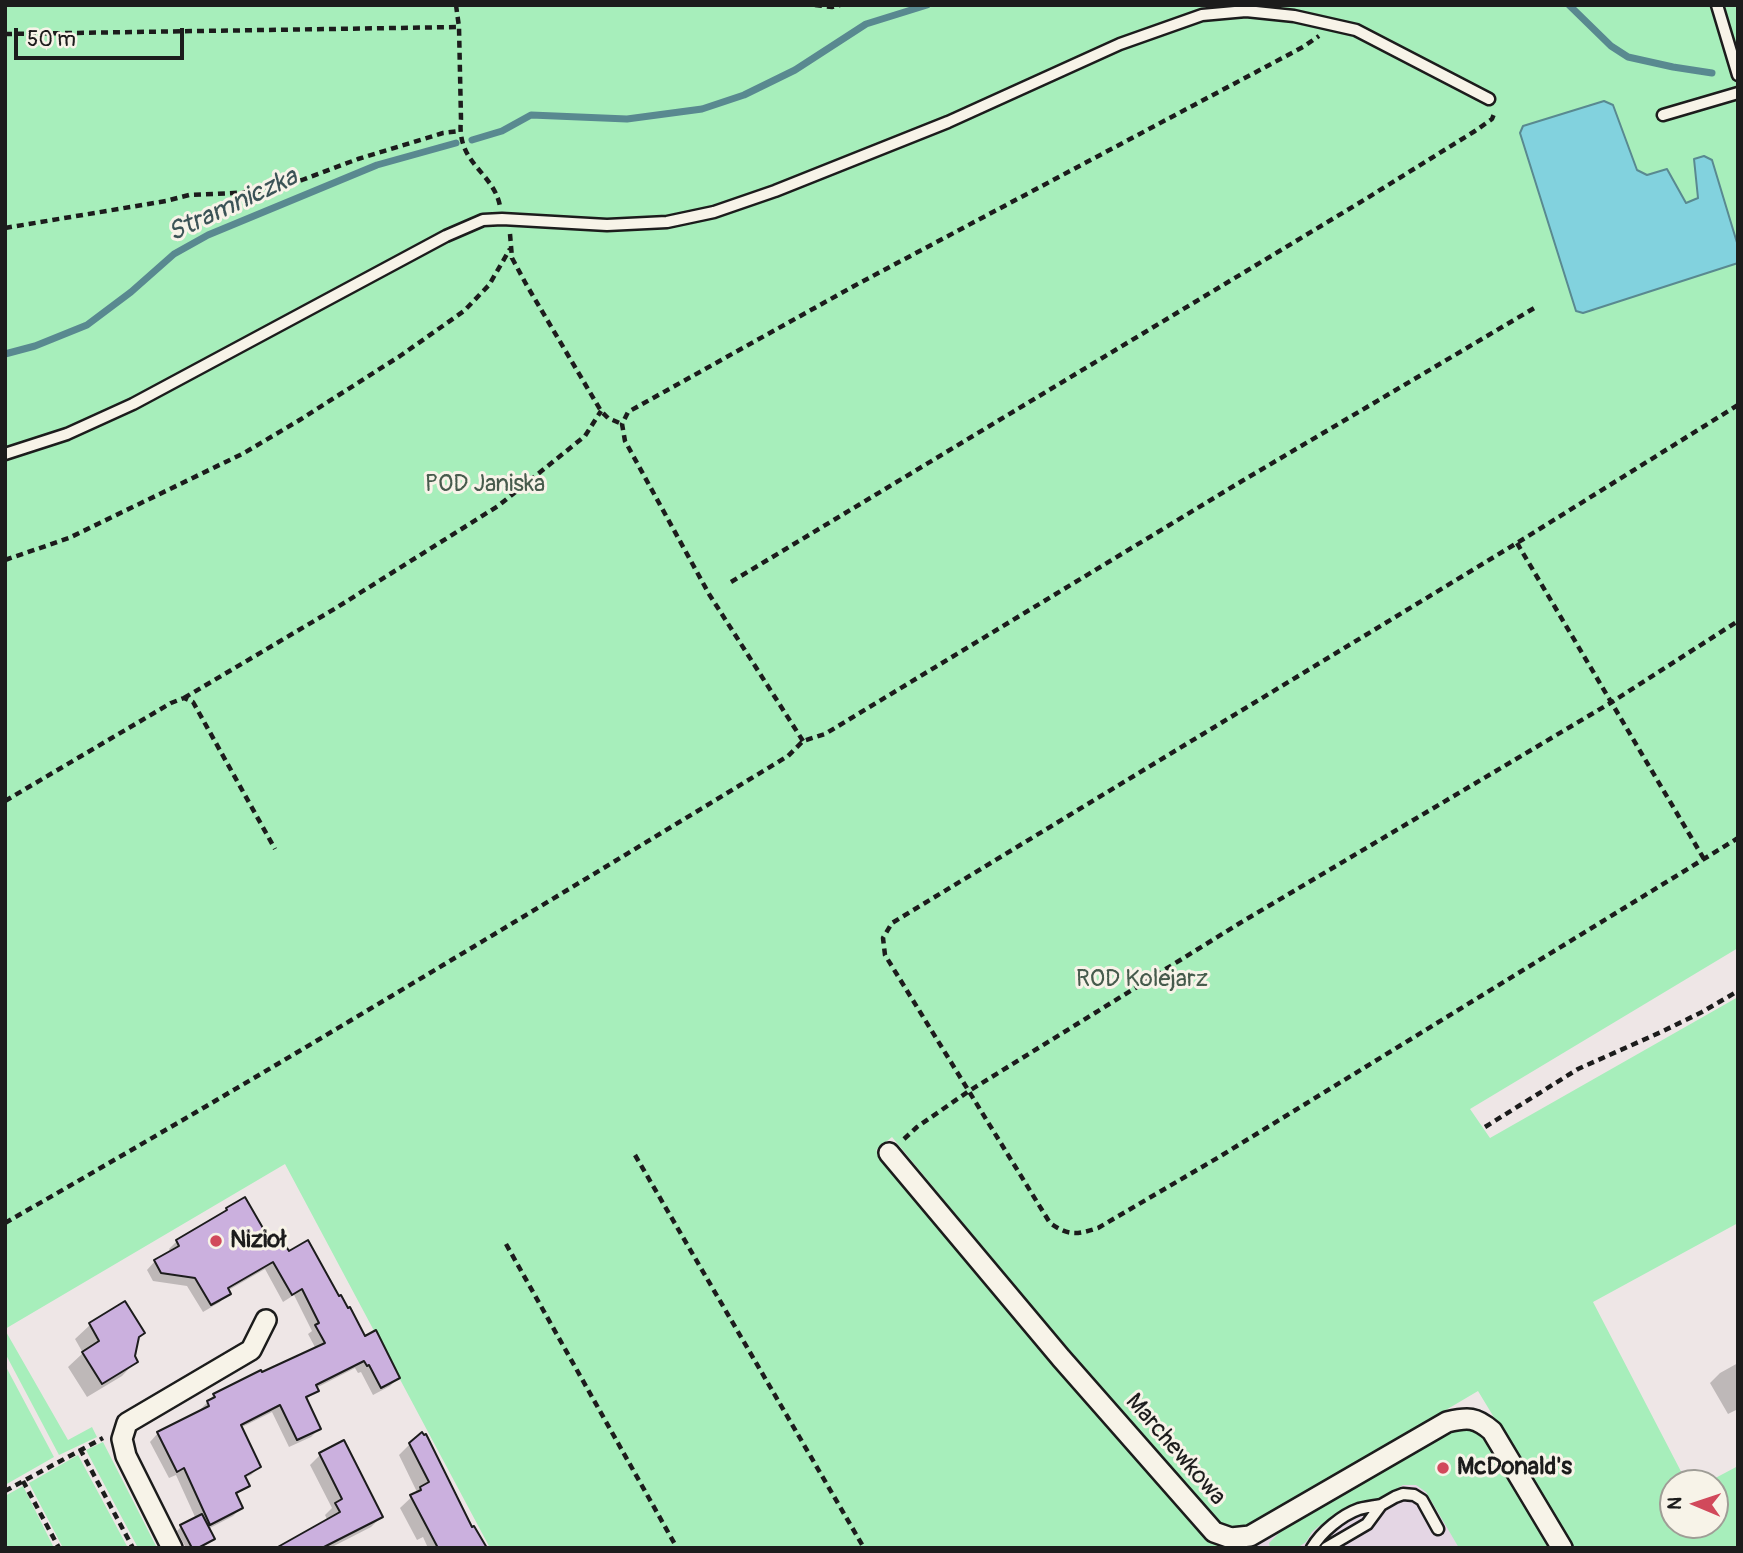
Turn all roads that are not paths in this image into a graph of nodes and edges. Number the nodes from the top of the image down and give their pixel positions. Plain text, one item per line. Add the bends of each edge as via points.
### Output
1 (1717, 5) edge
2 (1738, 75) edge
3 (1738, 93) edge
4 (1489, 99) road end
5 (1663, 115) dead end
6 (5, 454) edge
7 (889, 1153) road end
8 (266, 1320) dead end
9 (1381, 1505) junction
10 (1438, 1529) dead end
11 (173, 1548) edge
12 (1312, 1548) edge
13 (1326, 1548) edge
14 (1562, 1548) edge

1 - 2 lane
3 - 5 lane
4 - 6 lane via 1356,30 1294,16 1246,12 1202,16 1120,44 948,122 714,212 667,222 607,225 482,220 133,404 67,434
7 - 14 street, Marchewkowa via 1214,1532 1231,1538 1250,1536 1447,1422 1465,1418 1492,1431
8 - 11 street via 251,1350 127,1423 122,1440 126,1456
9 - 10 lane via 1403,1494 1414,1495 1422,1500
9 - 12 lane via 1358,1509 1326,1529
9 - 13 lane via 1367,1524

